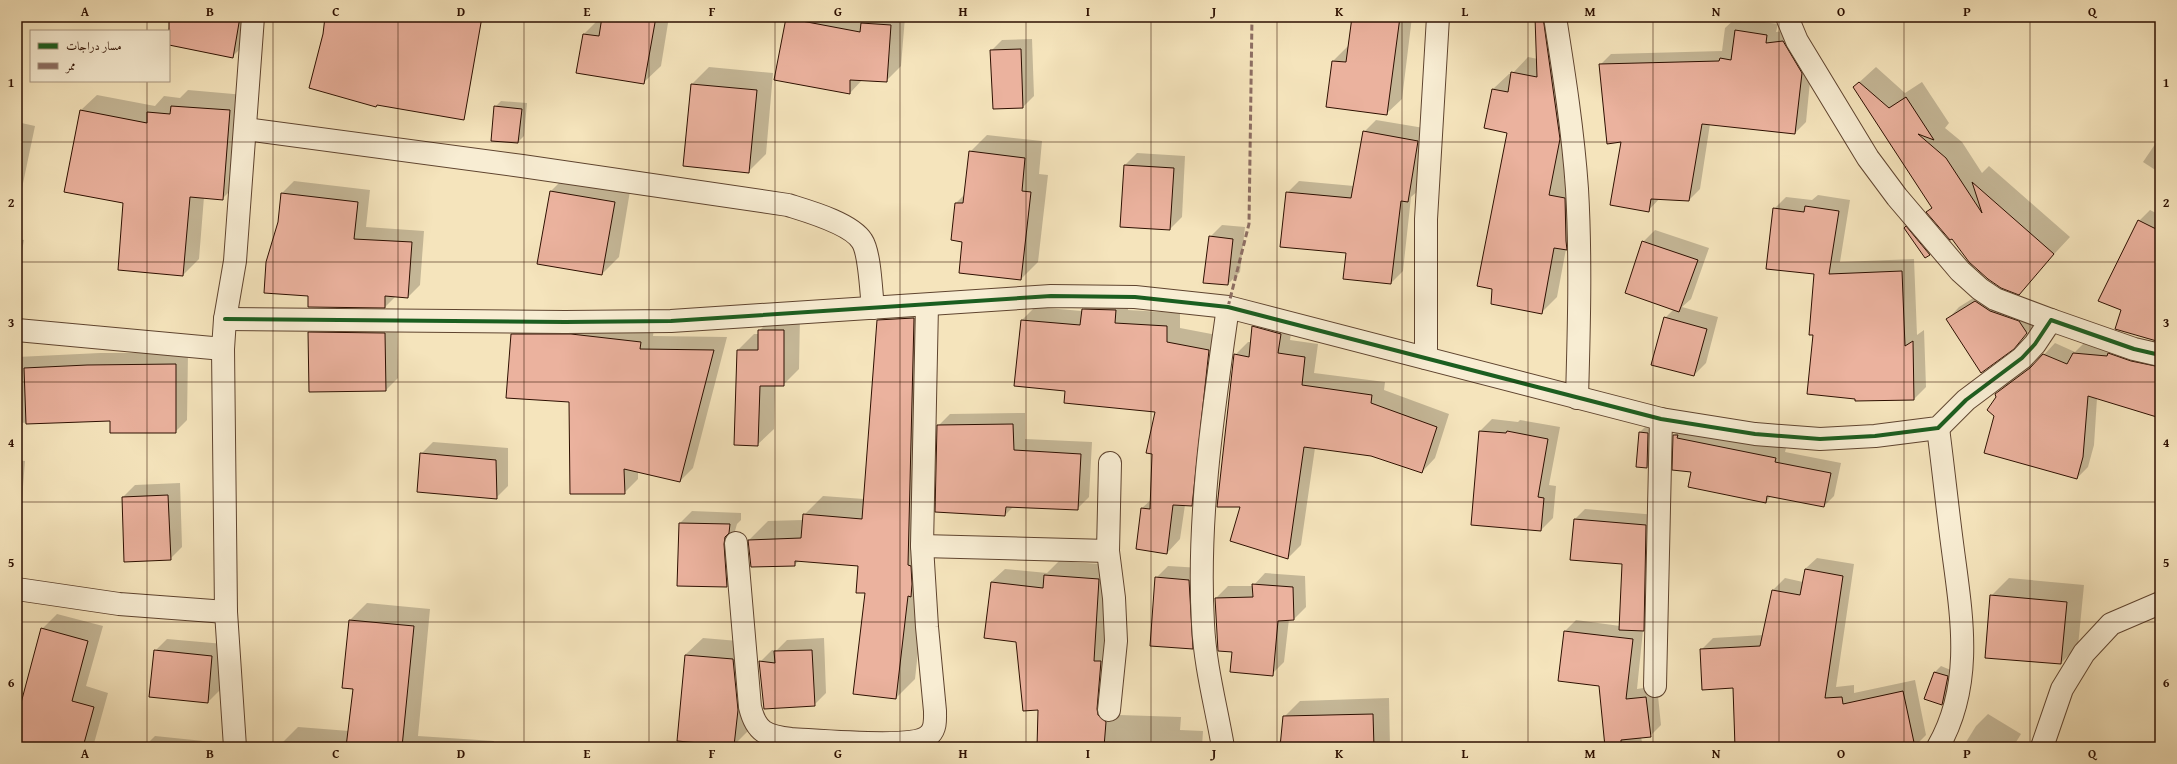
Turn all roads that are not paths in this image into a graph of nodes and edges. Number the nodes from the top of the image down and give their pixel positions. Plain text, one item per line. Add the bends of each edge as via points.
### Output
1 (253, 17) edge
2 (1438, 17) edge
3 (1555, 17) edge
4 (1787, 17) edge
5 (245, 129) junction
6 (926, 305) junction
7 (1228, 307) junction
8 (873, 308) junction
9 (225, 319) junction
10 (2051, 320) junction
11 (17, 330) edge
12 (223, 349) junction
13 (2160, 355) edge
14 (1426, 358) junction
15 (1577, 398) junction
16 (1661, 419) junction
17 (1938, 428) junction
18 (1110, 463) dead end
19 (736, 543) dead end
20 (922, 546) junction
21 (1108, 551) junction
22 (17, 589) edge
23 (2160, 603) edge
24 (226, 612) junction
25 (1655, 686) dead end
26 (1109, 710) dead end
27 (235, 747) edge
28 (1223, 747) edge
29 (1938, 747) edge
30 (2042, 747) edge

1 - 5 street
2 - 14 street via 1426,219
3 - 15 street via 1577,188 1580,270
4 - 10 street via 1797,41 1868,158 1960,270 1995,299
5 - 8 street via 788,205 826,218 848,229 862,241
5 - 9 street via 235,262
6 - 7 street via 1051,296 1135,297
6 - 8 street
6 - 20 street
7 - 14 street
7 - 28 street via 1209,458 1201,572 1203,626 1209,675
8 - 9 street via 671,321
9 - 12 street
10 - 13 street via 2134,349
10 - 17 street via 2022,358 1966,400
11 - 12 street
12 - 24 street
14 - 15 street
15 - 16 street
16 - 17 street via 1710,428 1820,439 1875,436
16 - 25 street
17 - 29 street via 1962,617 1963,662 1955,709
18 - 21 street
19 - 20 street via 750,707 758,728 778,738 791,740 889,743 923,740 931,734 935,724
20 - 21 street
21 - 26 street via 1116,641
22 - 24 street via 119,604
23 - 30 street via 2111,624 2084,653 2062,689
24 - 27 street

